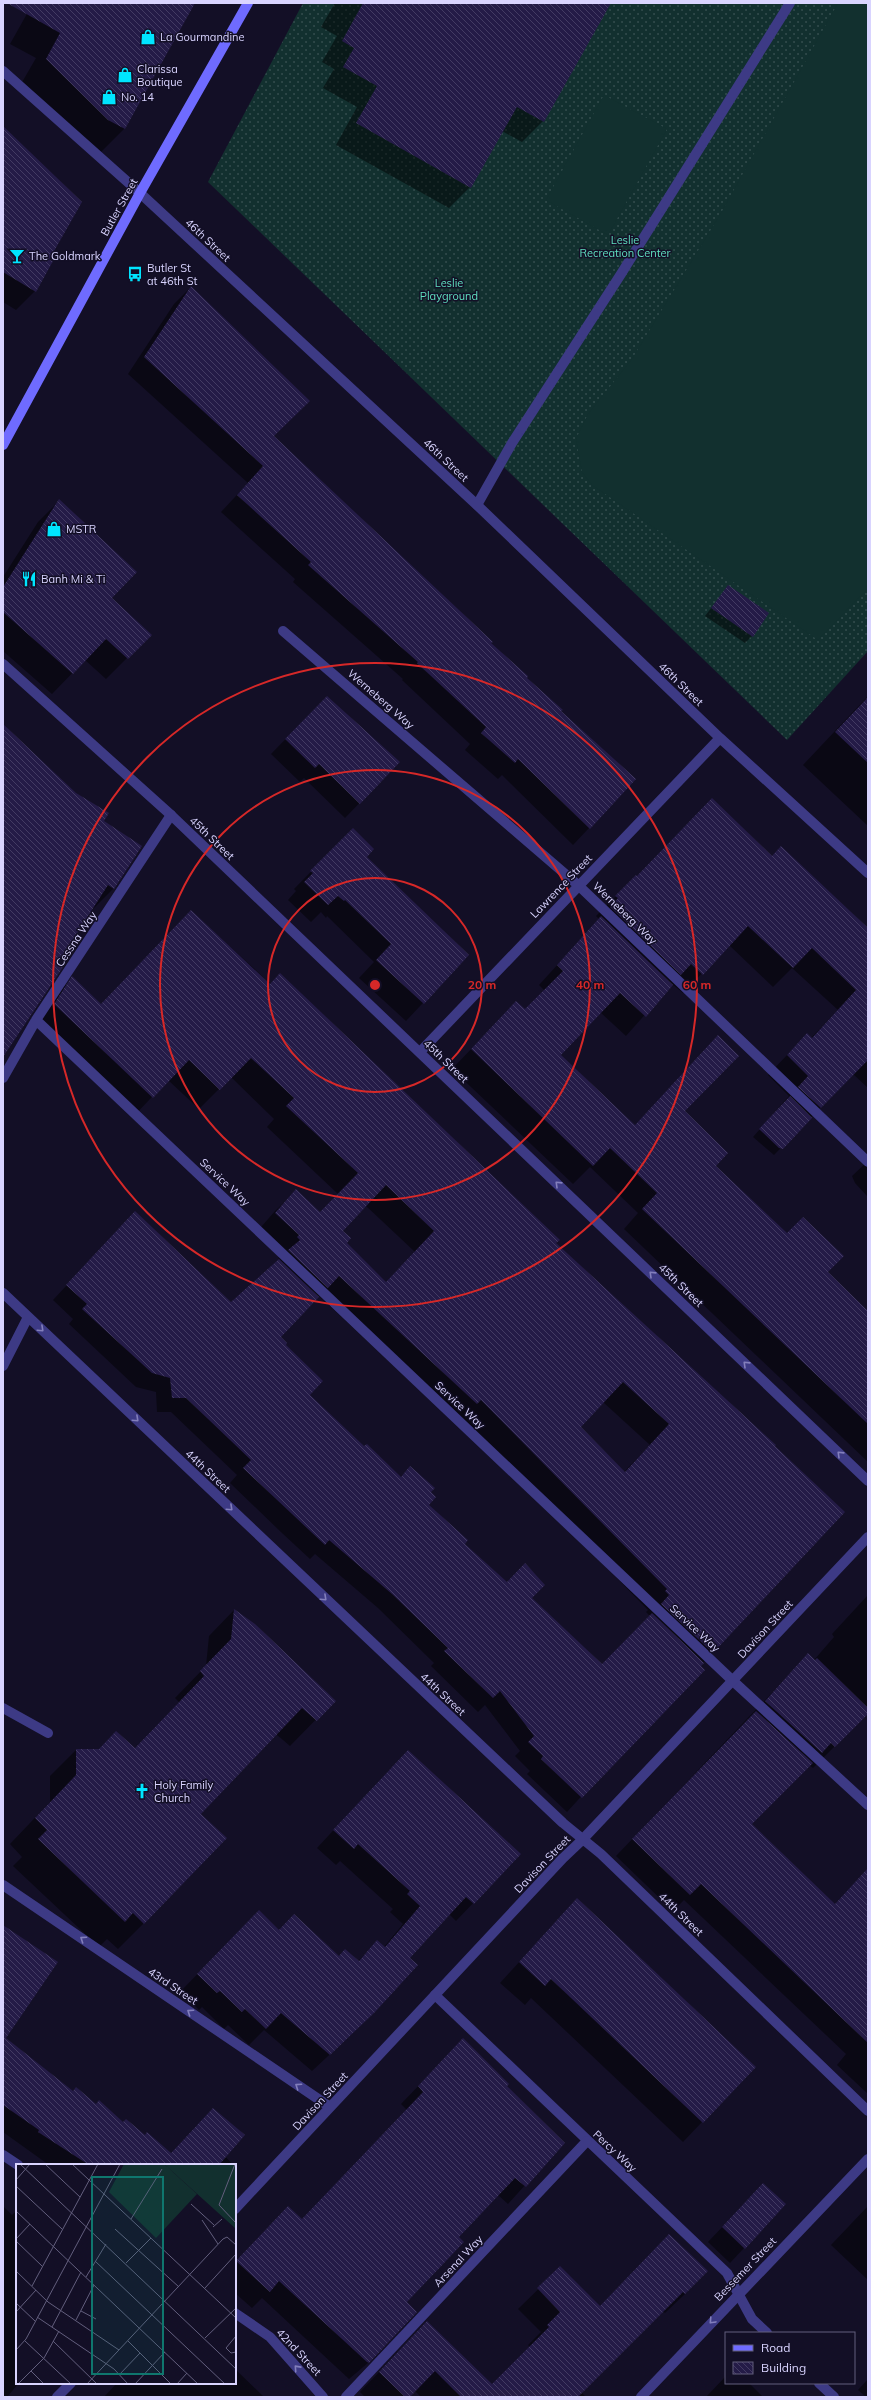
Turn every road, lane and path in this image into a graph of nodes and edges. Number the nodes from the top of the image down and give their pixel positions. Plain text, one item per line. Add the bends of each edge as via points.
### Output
1 (248, 3) edge
2 (790, 3) edge
3 (3, 71) edge
4 (140, 193) junction
5 (3, 445) edge
6 (477, 506) junction
7 (283, 631) dead end
8 (3, 664) edge
9 (720, 738) junction
10 (171, 815) junction
11 (868, 873) edge
12 (578, 885) junction
13 (36, 1020) junction
14 (420, 1052) junction
15 (3, 1078) edge
16 (868, 1162) edge
17 (3, 1293) edge
18 (28, 1317) junction
19 (3, 1366) edge
20 (868, 1481) edge
21 (868, 1537) edge
22 (733, 1681) junction
23 (3, 1708) edge
24 (48, 1733) dead end
25 (868, 1805) edge
26 (583, 1839) junction
27 (3, 1885) edge
28 (435, 1995) junction
29 (330, 2107) junction
30 (868, 2111) edge
31 (587, 2141) junction
32 (3, 2155) edge
33 (868, 2159) edge
34 (16, 2164) edge
35 (236, 2208) edge
36 (739, 2292) junction
37 (236, 2314) edge
38 (766, 2332) edge
39 (70, 2384) edge
40 (820, 2384) edge
41 (57, 2397) edge
42 (323, 2397) edge
43 (346, 2397) edge
44 (641, 2397) edge
45 (834, 2397) edge

1 - 4 main road, Butler Street
2 - 6 street via 512,443
3 - 4 street, 46th Street
4 - 5 main road, Butler Street
4 - 6 street, 46th Street
6 - 9 street, 46th Street
7 - 12 street, Werneberg Way
8 - 10 street, 45th Street
9 - 11 street, 46th Street
9 - 12 street, Lawrence Street
10 - 13 street, Cessna Way
10 - 14 street, 45th Street
12 - 14 street, Lawrence Street
12 - 16 street, Werneberg Way
13 - 15 street, Cessna Way
13 - 22 street, Service Way
20 -> 14 street, 45th Street
17 - 18 street, 44th Street
18 - 19 street
18 -> 26 street, 44th Street via 563,1823
21 - 22 street, Davison Street
22 - 25 street, Service Way
22 - 26 street, Davison Street
23 - 24 street
26 - 28 street, Davison Street
26 - 30 street, 44th Street via 602,1854
29 -> 27 street, 43rd Street
28 - 29 street, Davison Street
28 - 31 street, Percy Way
29 - 35 street, Davison Street
31 - 36 street, Percy Way via 727,2273
31 - 43 street, Arsenal Way
32 - 34 street
33 - 36 street, Bessemer Street
36 - 38 street, Percy Way via 752,2319
36 -> 44 street, Bessemer Street
42 -> 37 street, 42nd Street via 270,2337
39 - 41 street
40 - 45 street

